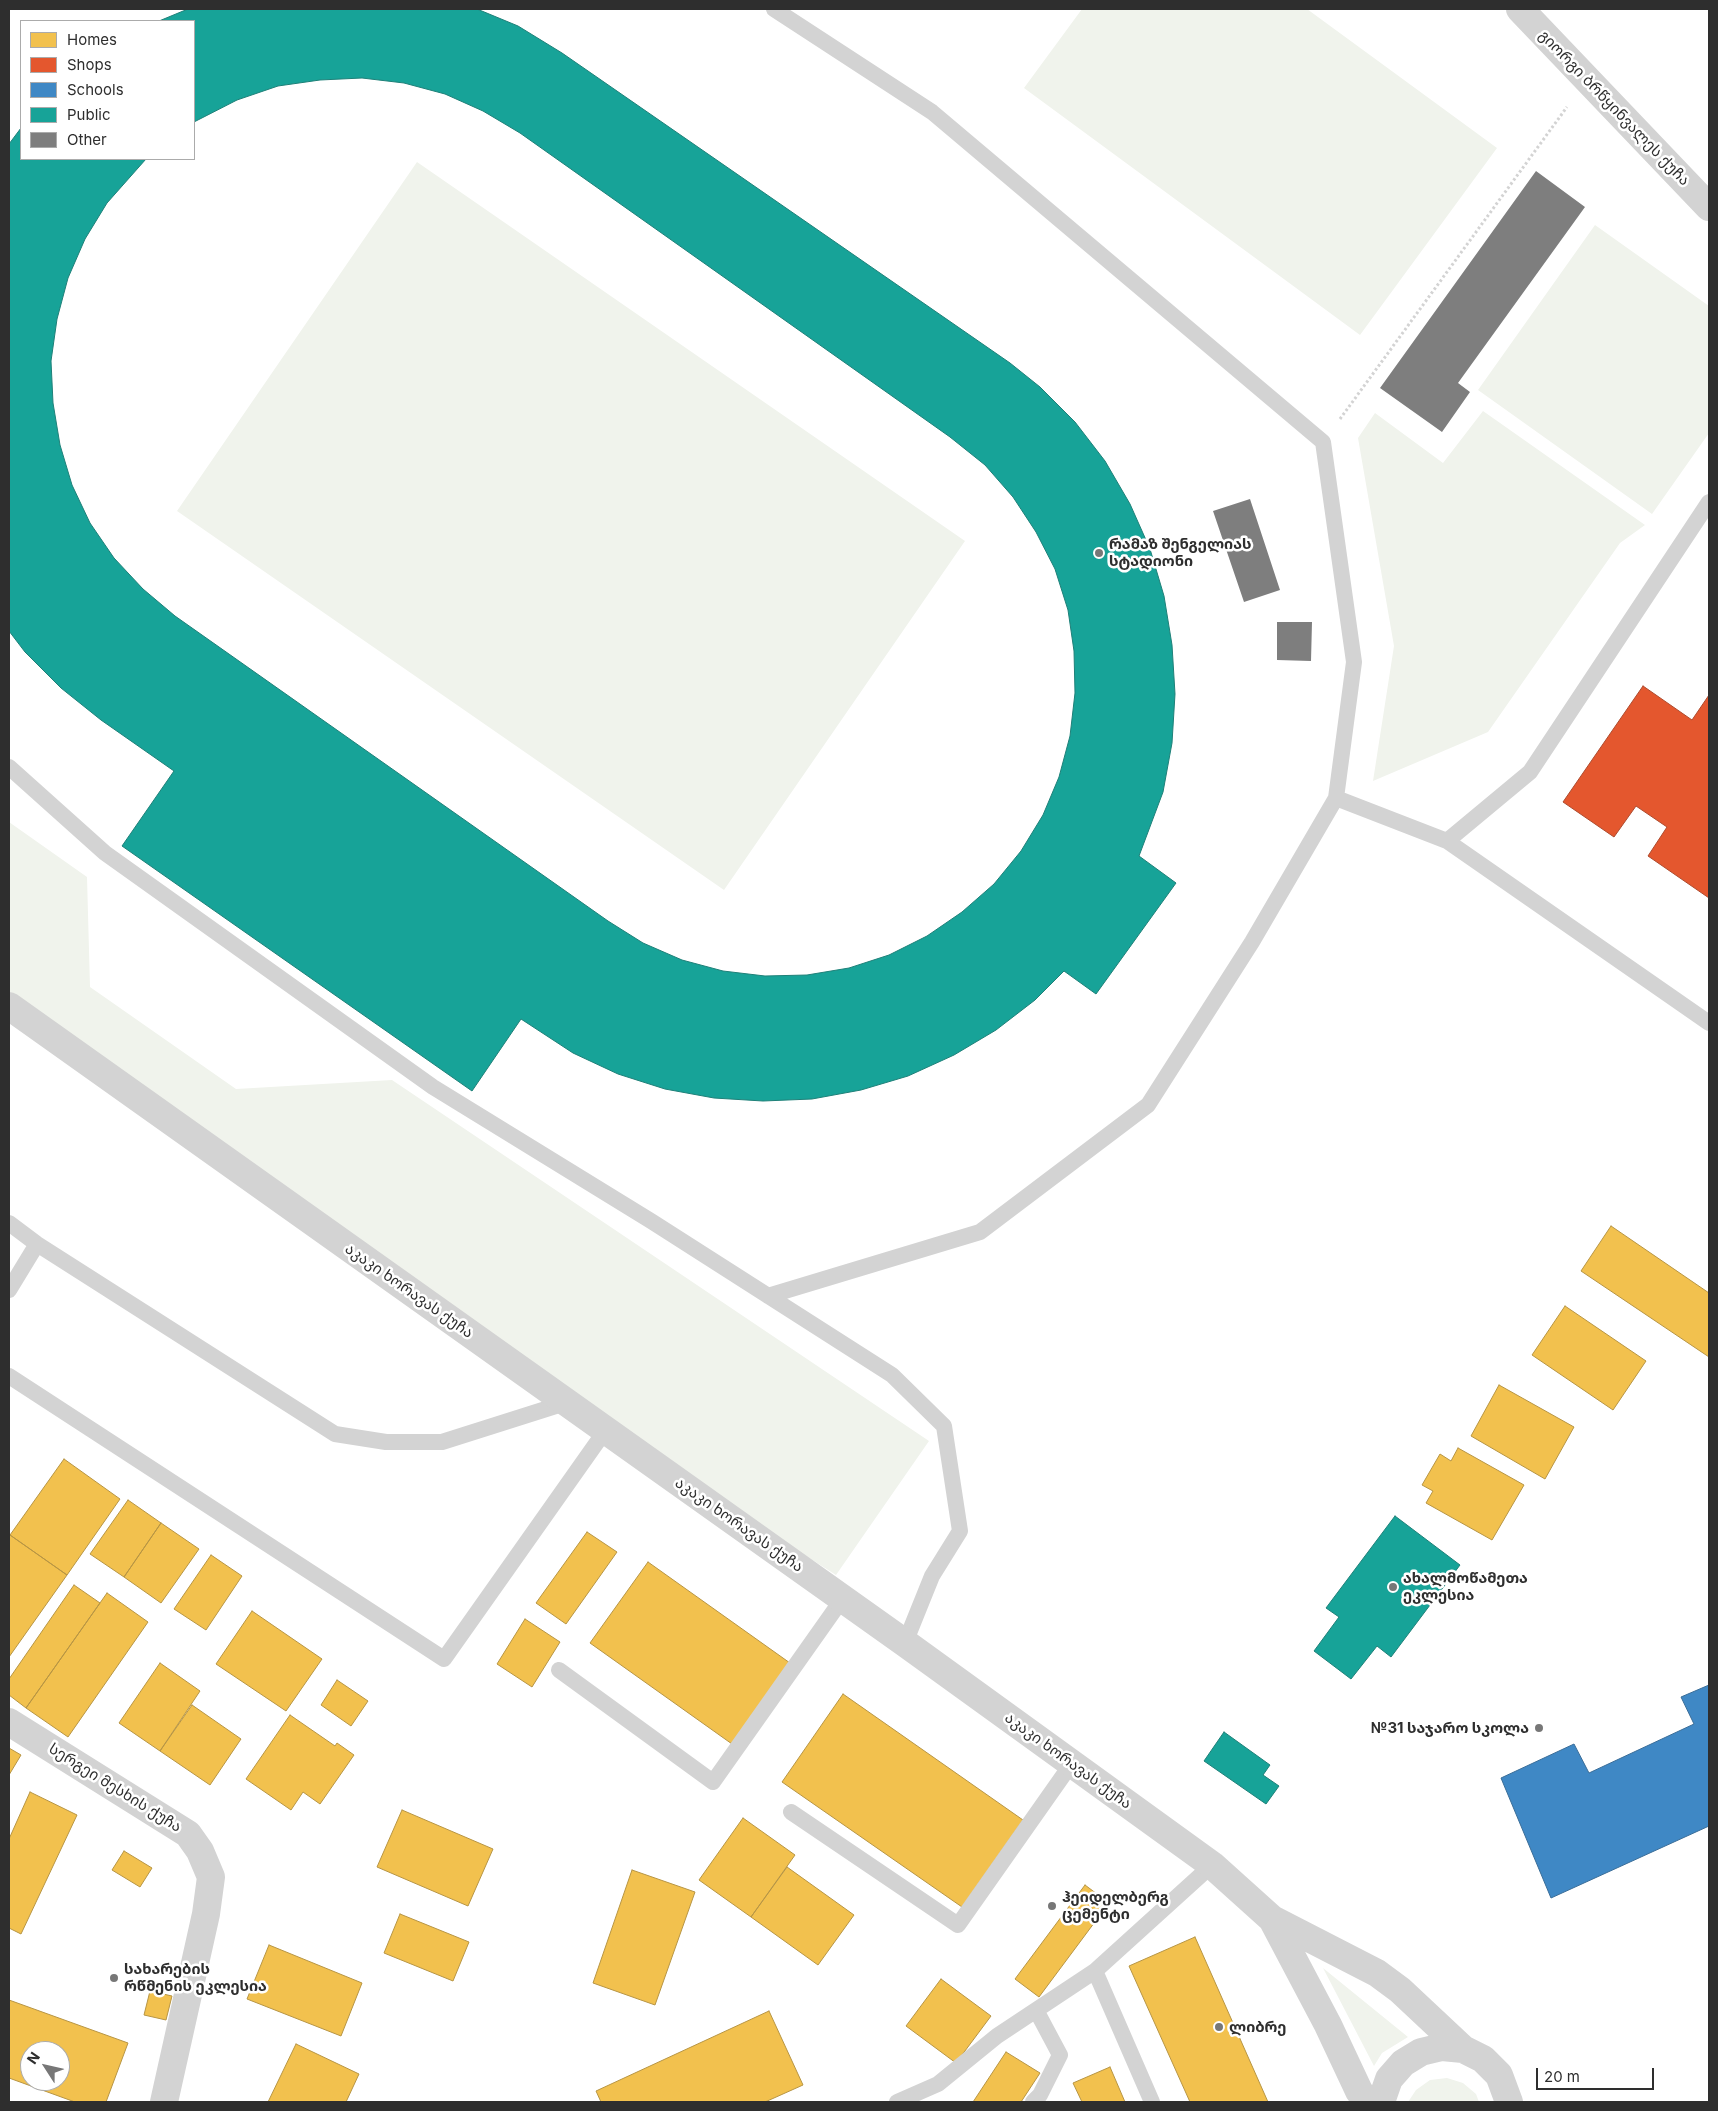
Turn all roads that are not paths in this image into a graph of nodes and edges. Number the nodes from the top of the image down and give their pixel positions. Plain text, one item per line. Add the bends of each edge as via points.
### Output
1 (774, 9) edge
2 (1520, 9) edge
3 (1709, 207) edge
4 (1709, 502) edge
5 (9, 767) edge
6 (1336, 798) junction
7 (1447, 841) junction
8 (9, 1006) edge
9 (1709, 1023) edge
10 (9, 1223) edge
11 (37, 1244) junction
12 (9, 1290) edge
13 (768, 1296) junction
14 (9, 1376) edge
15 (565, 1403) junction
16 (605, 1431) junction
17 (843, 1598) junction
18 (905, 1643) junction
19 (559, 1670) dead end
20 (9, 1722) edge
21 (1072, 1763) junction
22 (791, 1812) dead end
23 (1212, 1865) junction
24 (1272, 1919) junction
25 (1095, 1971) junction
26 (1036, 2010) junction
27 (1463, 2049) junction
28 (164, 2102) edge
29 (897, 2102) edge
30 (1033, 2102) edge
31 (1152, 2102) edge
32 (1367, 2102) edge
33 (1381, 2102) edge
34 (1510, 2102) edge

1 - 6 lane via 932,112 1323,442 1354,662
2 - 3 street, გიორგი ბრწყინვალეს ქუჩა
4 - 7 lane via 1530,772
5 - 13 lane via 105,853 434,1087
6 - 7 lane
6 - 13 lane via 1252,942 1148,1105 980,1232
7 - 9 lane
8 - 15 street, აკაკი ხორავას ქუჩა
10 - 11 lane
11 - 12 lane
11 - 15 lane via 335,1434 386,1442 442,1442
13 - 18 lane via 892,1375 944,1426 960,1531 932,1576
14 - 16 lane via 444,1659
15 - 16 street, აკაკი ხორავას ქუჩა
16 - 17 street, აკაკი ხორავას ქუჩა
17 - 18 street, აკაკი ხორავას ქუჩა
17 - 19 lane via 713,1782
18 - 21 street, აკაკი ხორავას ქუჩა
20 - 28 street, სერგეი მესხის ქუჩა via 188,1834 200,1850 211,1877 206,1914
21 - 22 lane via 958,1925
21 - 23 street, აკაკი ხორავას ქუჩა
23 - 24 street, აკაკი ხორავას ქუჩა
23 - 25 lane
24 - 27 street, აკაკი ხორავას ქუჩა via 1377,1973
24 - 32 street
25 - 26 lane
25 - 31 lane
26 - 29 lane via 996,2036 938,2084
26 - 30 lane via 1060,2055 1040,2095
27 - 33 street via 1442,2047 1421,2052 1403,2063 1389,2079
27 - 34 street via 1483,2059 1499,2075

